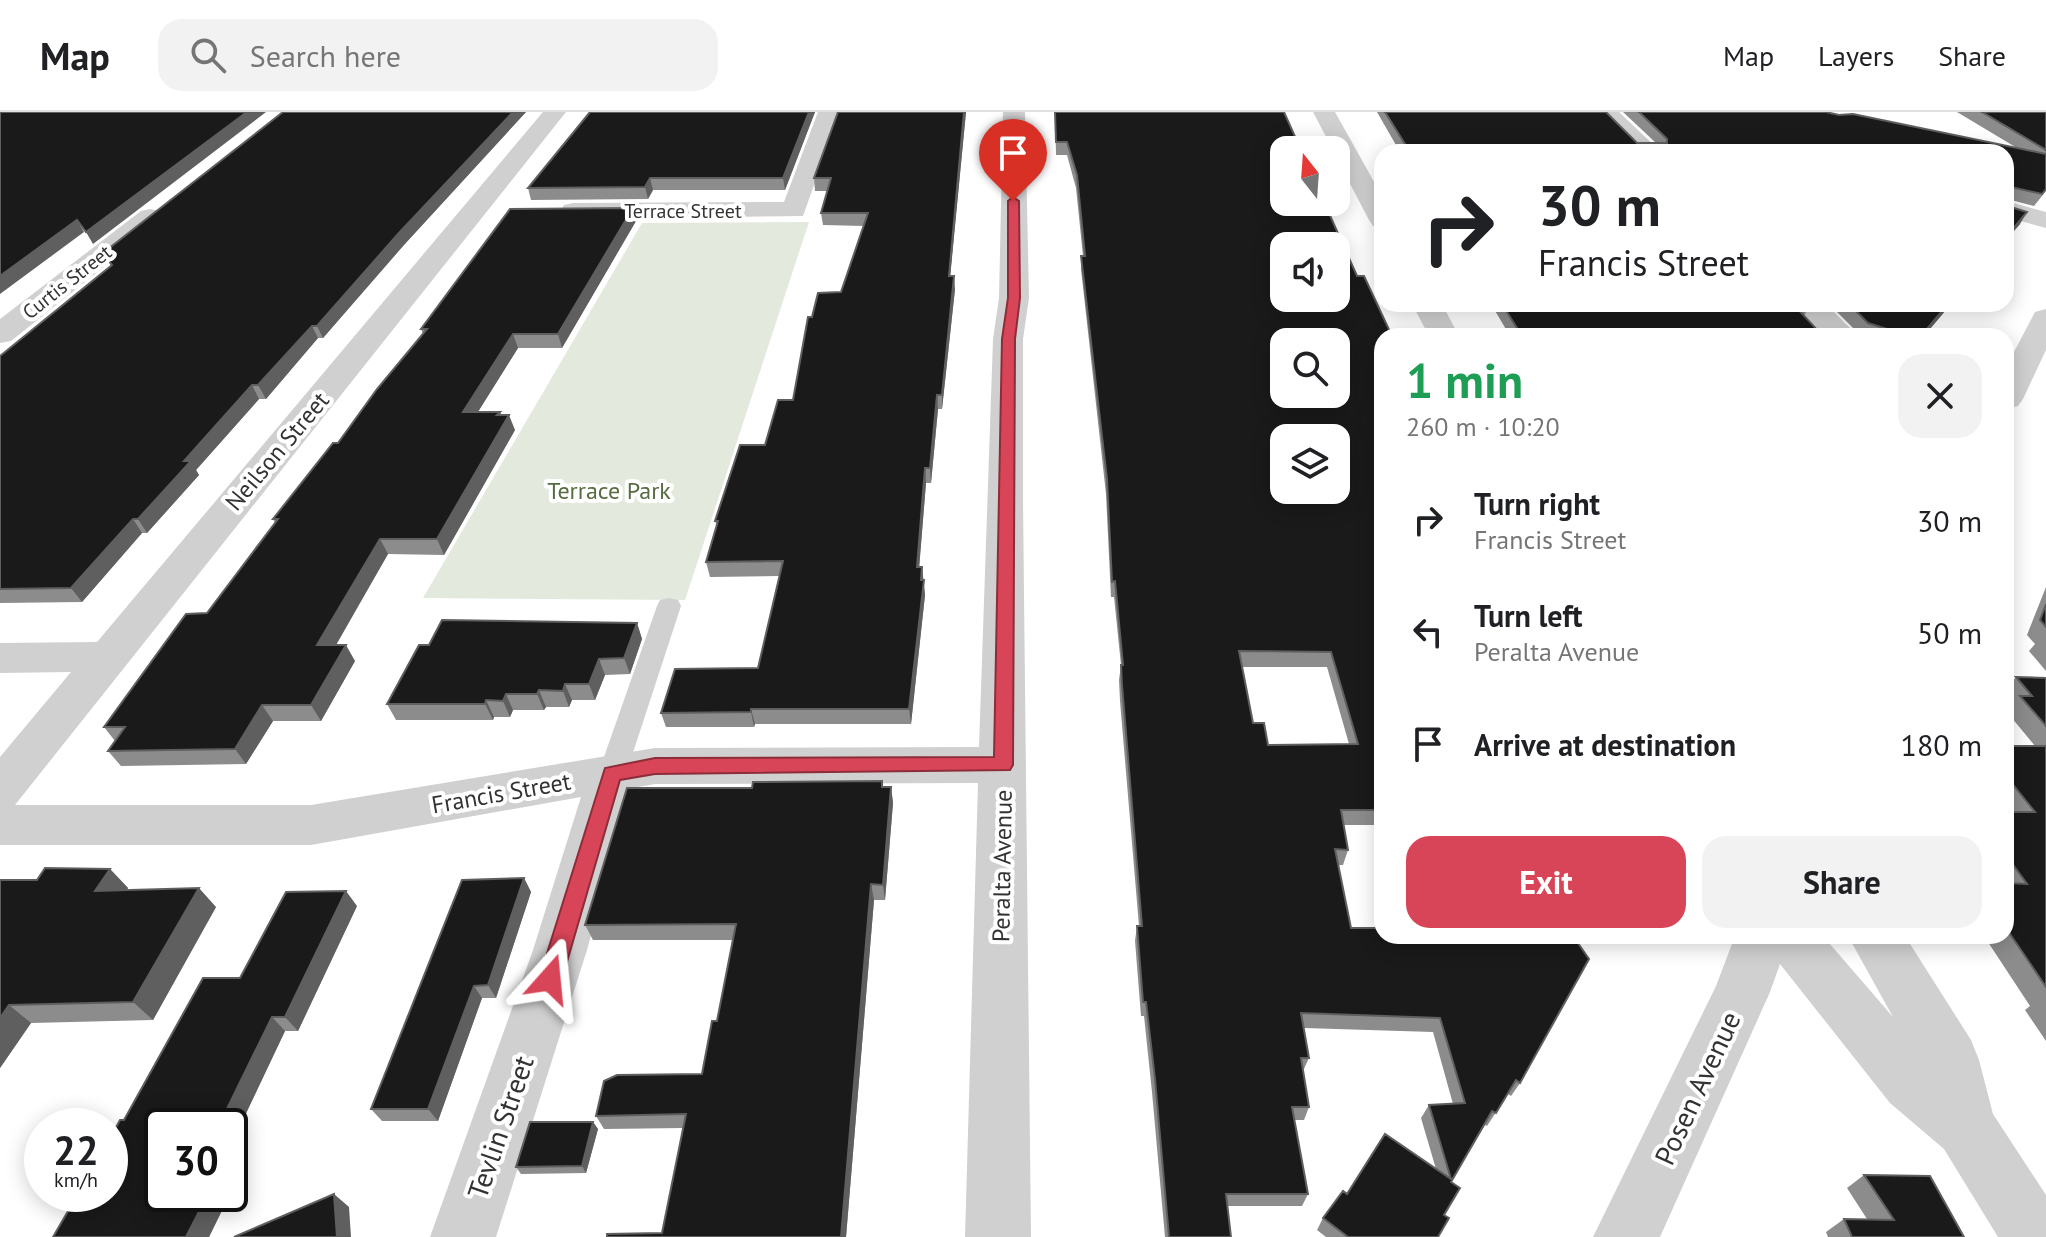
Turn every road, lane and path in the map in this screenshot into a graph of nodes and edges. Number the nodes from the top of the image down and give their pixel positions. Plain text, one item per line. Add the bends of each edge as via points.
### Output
1 (555, 112) edge
2 (829, 112) edge
3 (1014, 112) edge
4 (1324, 112) edge
5 (1606, 112) edge
6 (1640, 144) edge
7 (170, 202) edge
8 (1374, 205) edge
9 (549, 211) edge
10 (2014, 211) edge
11 (2046, 220) edge
12 (1818, 312) edge
13 (2046, 318) edge
14 (1834, 328) edge
15 (0, 334) edge
16 (2014, 383) edge
17 (669, 606) dead end
18 (106, 657) junction
19 (0, 658) edge
20 (1003, 765) junction
21 (612, 774) junction
22 (0, 791) edge
23 (0, 825) edge
24 (1759, 944) edge
25 (1797, 944) edge
26 (1880, 944) edge
27 (1966, 1127) junction
28 (463, 1237) edge
29 (998, 1237) edge
30 (1626, 1237) edge
31 (2035, 1237) edge

1 - 18 street, Neilson Street via 490,211
2 - 9 street, Terrace Street via 794,210
3 - 20 street, Peralta Avenue
4 - 8 street
5 - 6 street
7 - 15 street, Curtis Street
10 - 11 street
12 - 14 street
13 - 16 street
17 - 21 lane, Tevlin Street
18 - 19 street
18 - 22 street, Neilson Street
20 - 21 street, Francis Street via 655,766
20 - 29 street, Peralta Avenue
21 - 23 street, Francis Street via 311,825
21 - 28 street, Tevlin Street via 560,950
24 - 30 street, Posen Avenue via 1742,992
25 - 27 street via 1911,1083
26 - 27 street via 1950,1060
27 - 31 street

